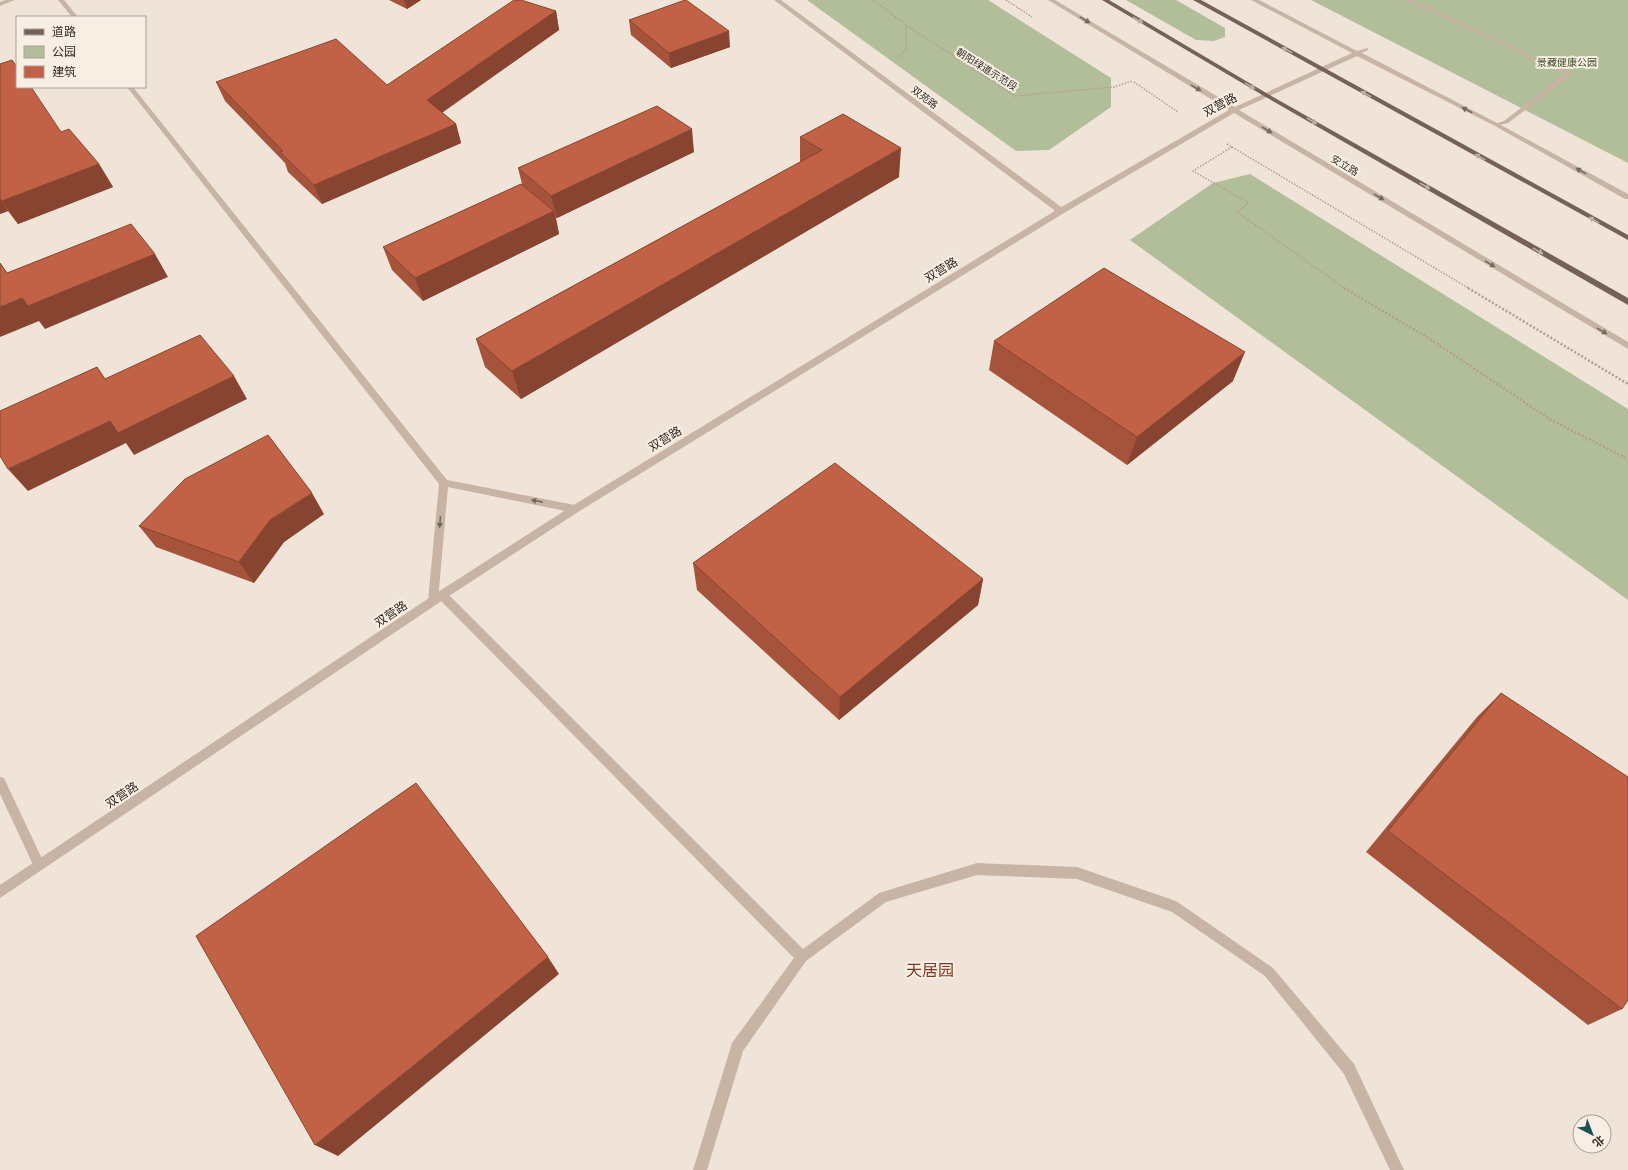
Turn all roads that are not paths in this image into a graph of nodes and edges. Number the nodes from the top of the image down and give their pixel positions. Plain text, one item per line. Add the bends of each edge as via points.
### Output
1 (12, 0) edge
2 (61, 0) edge
3 (777, 0) edge
4 (1051, 0) edge
5 (1105, 0) edge
6 (1196, 0) edge
7 (1254, 0) edge
8 (1407, 0) edge
9 (0, 4) edge
10 (74, 16) edge
11 (1366, 48) dead end
12 (1355, 53) junction
13 (1321, 68) junction
14 (131, 88) edge
15 (1266, 95) junction
16 (1234, 110) junction
17 (1497, 125) junction
18 (1628, 196) edge
19 (1062, 211) junction
20 (1628, 238) edge
21 (1628, 302) edge
22 (1628, 346) edge
23 (444, 483) junction
24 (575, 509) junction
25 (437, 598) junction
26 (0, 782) edge
27 (39, 865) junction
28 (0, 892) edge
29 (802, 957) junction
30 (700, 1170) edge
31 (1397, 1170) edge

1 - 9 street
2 - 10 street
3 - 19 street, 双苑路
4 -> 16 street, 安立路
5 -> 15 main road, 安立路
13 -> 6 main road
7 - 12 street
8 - 17 street via 1570,74 1506,122
11 - 12 street, 双营路
12 - 13 street, 双营路
17 -> 12 street
13 - 15 street, 双营路
20 -> 13 main road
14 - 23 street
15 - 16 street, 双营路
15 -> 21 main road, 安立路
16 - 19 street, 双营路
16 -> 22 street, 安立路
18 -> 17 street
19 - 24 street, 双营路
24 -> 23 street
23 -> 25 street
24 - 25 street, 双营路
25 - 27 street, 双营路
25 - 29 street
26 - 27 street
27 - 28 street, 双营路
29 - 30 street via 737,1048
29 - 31 street via 883,897 977,869 1077,873 1176,907 1269,972 1349,1069

